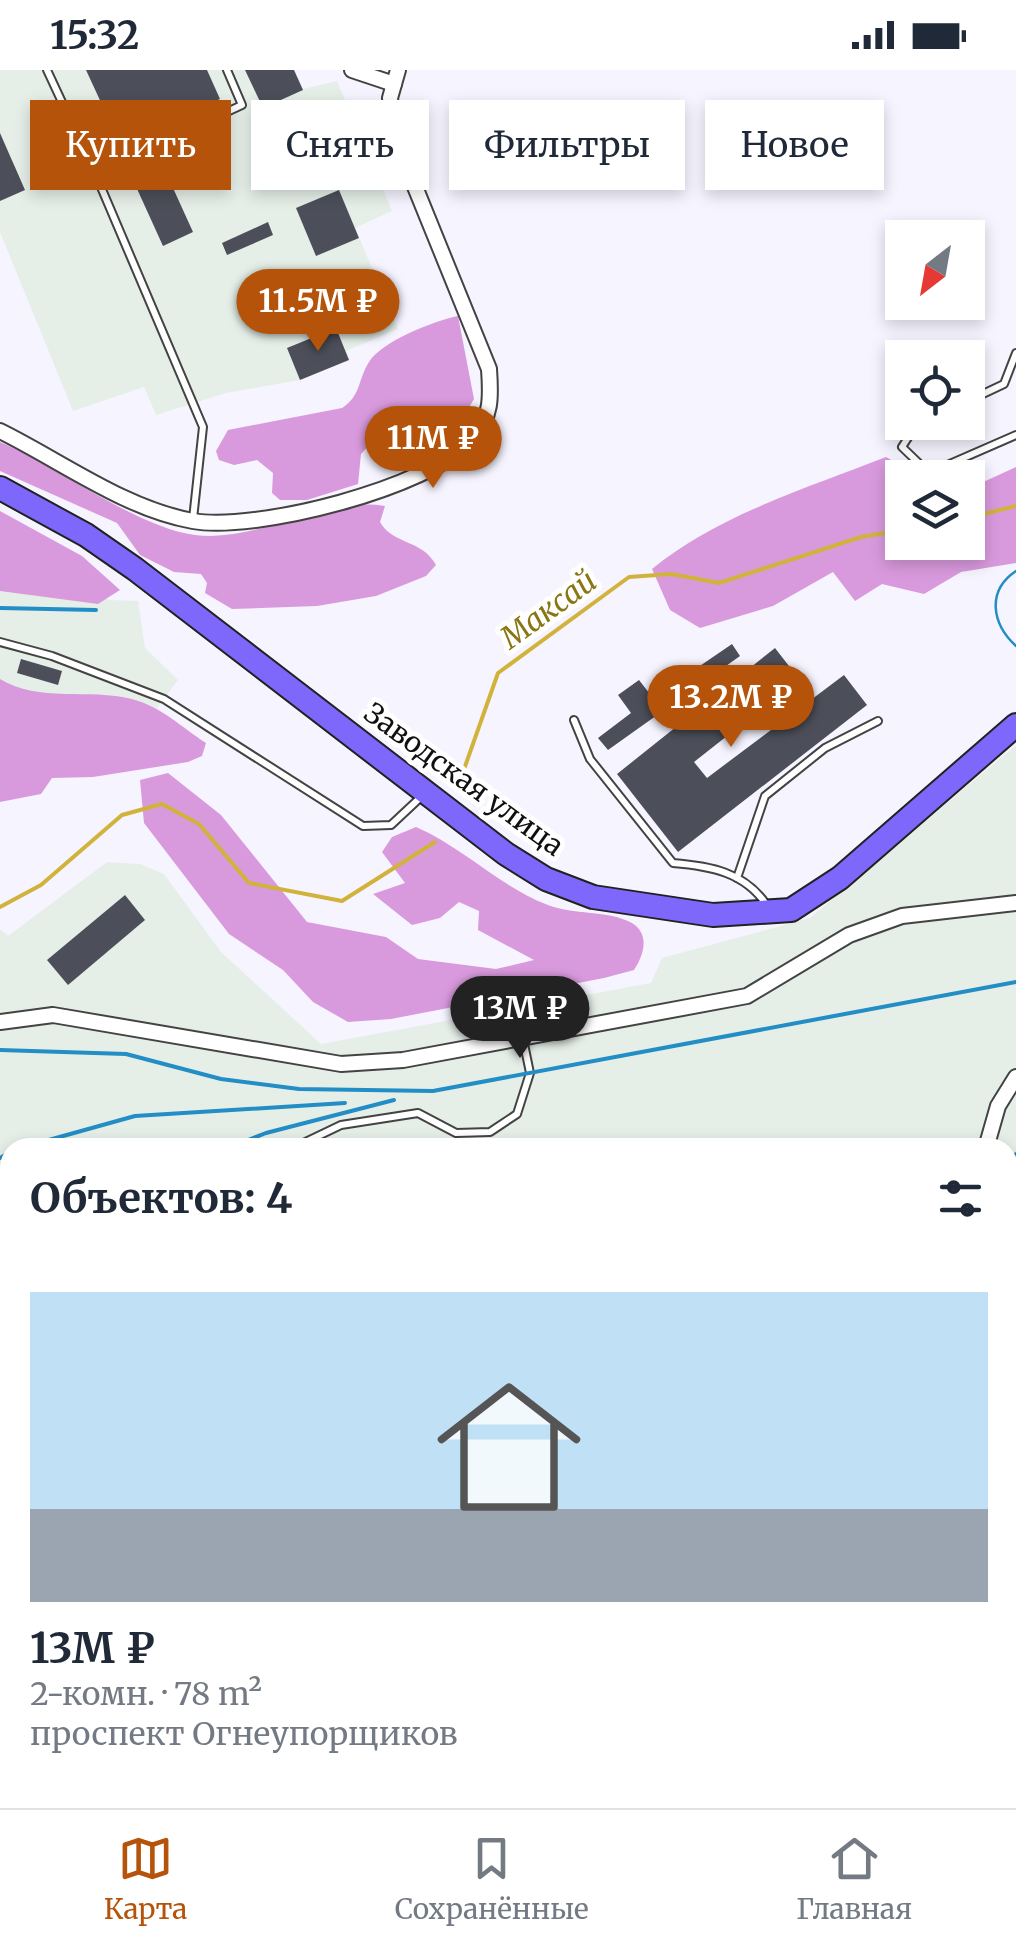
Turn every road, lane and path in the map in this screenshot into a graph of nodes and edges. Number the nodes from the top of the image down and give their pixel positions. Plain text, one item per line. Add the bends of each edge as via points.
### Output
1 (47, 70) edge
2 (227, 70) edge
3 (352, 70) edge
4 (396, 77) edge
5 (61, 100) edge
6 (231, 110) edge
7 (103, 190) edge
8 (1016, 353) edge
9 (1016, 376) edge
10 (1004, 384) junction
11 (985, 392) edge
12 (0, 431) edge
13 (1016, 435) edge
14 (907, 440) edge
15 (0, 488) edge
16 (193, 521) junction
17 (0, 642) edge
18 (574, 720) dead end
19 (878, 721) dead end
20 (1016, 725) edge
21 (427, 792) junction
22 (737, 878) junction
23 (1016, 903) edge
24 (772, 914) junction
25 (0, 1022) edge
26 (523, 1038) junction
27 (1016, 1077) edge
28 (313, 1138) edge
29 (989, 1138) edge

1 - 5 lane
2 - 6 lane via 242,105
3 - 4 street
4 - 16 street via 390,98 394,135 489,369 491,408 473,439 444,462 359,496 268,520
7 - 16 lane via 203,427
8 - 10 lane
9 - 10 lane
10 - 11 lane
12 - 16 street via 128,498
13 - 14 lane via 929,473 902,448
15 - 21 main road, Заводская улица via 134,569
17 - 21 lane via 164,699 364,826 391,825
18 - 22 lane via 590,759 673,864 708,866
19 - 22 lane via 825,748 765,796
20 - 24 main road, Заводская улица via 840,878 810,900
21 - 24 main road, Заводская улица via 506,854 593,897 713,916
22 - 24 lane via 754,886
23 - 26 street via 885,922 850,935 747,996
25 - 26 street via 53,1015 341,1064
26 - 28 lane via 530,1073 518,1114 490,1132 456,1133 418,1113 341,1124
27 - 29 street

